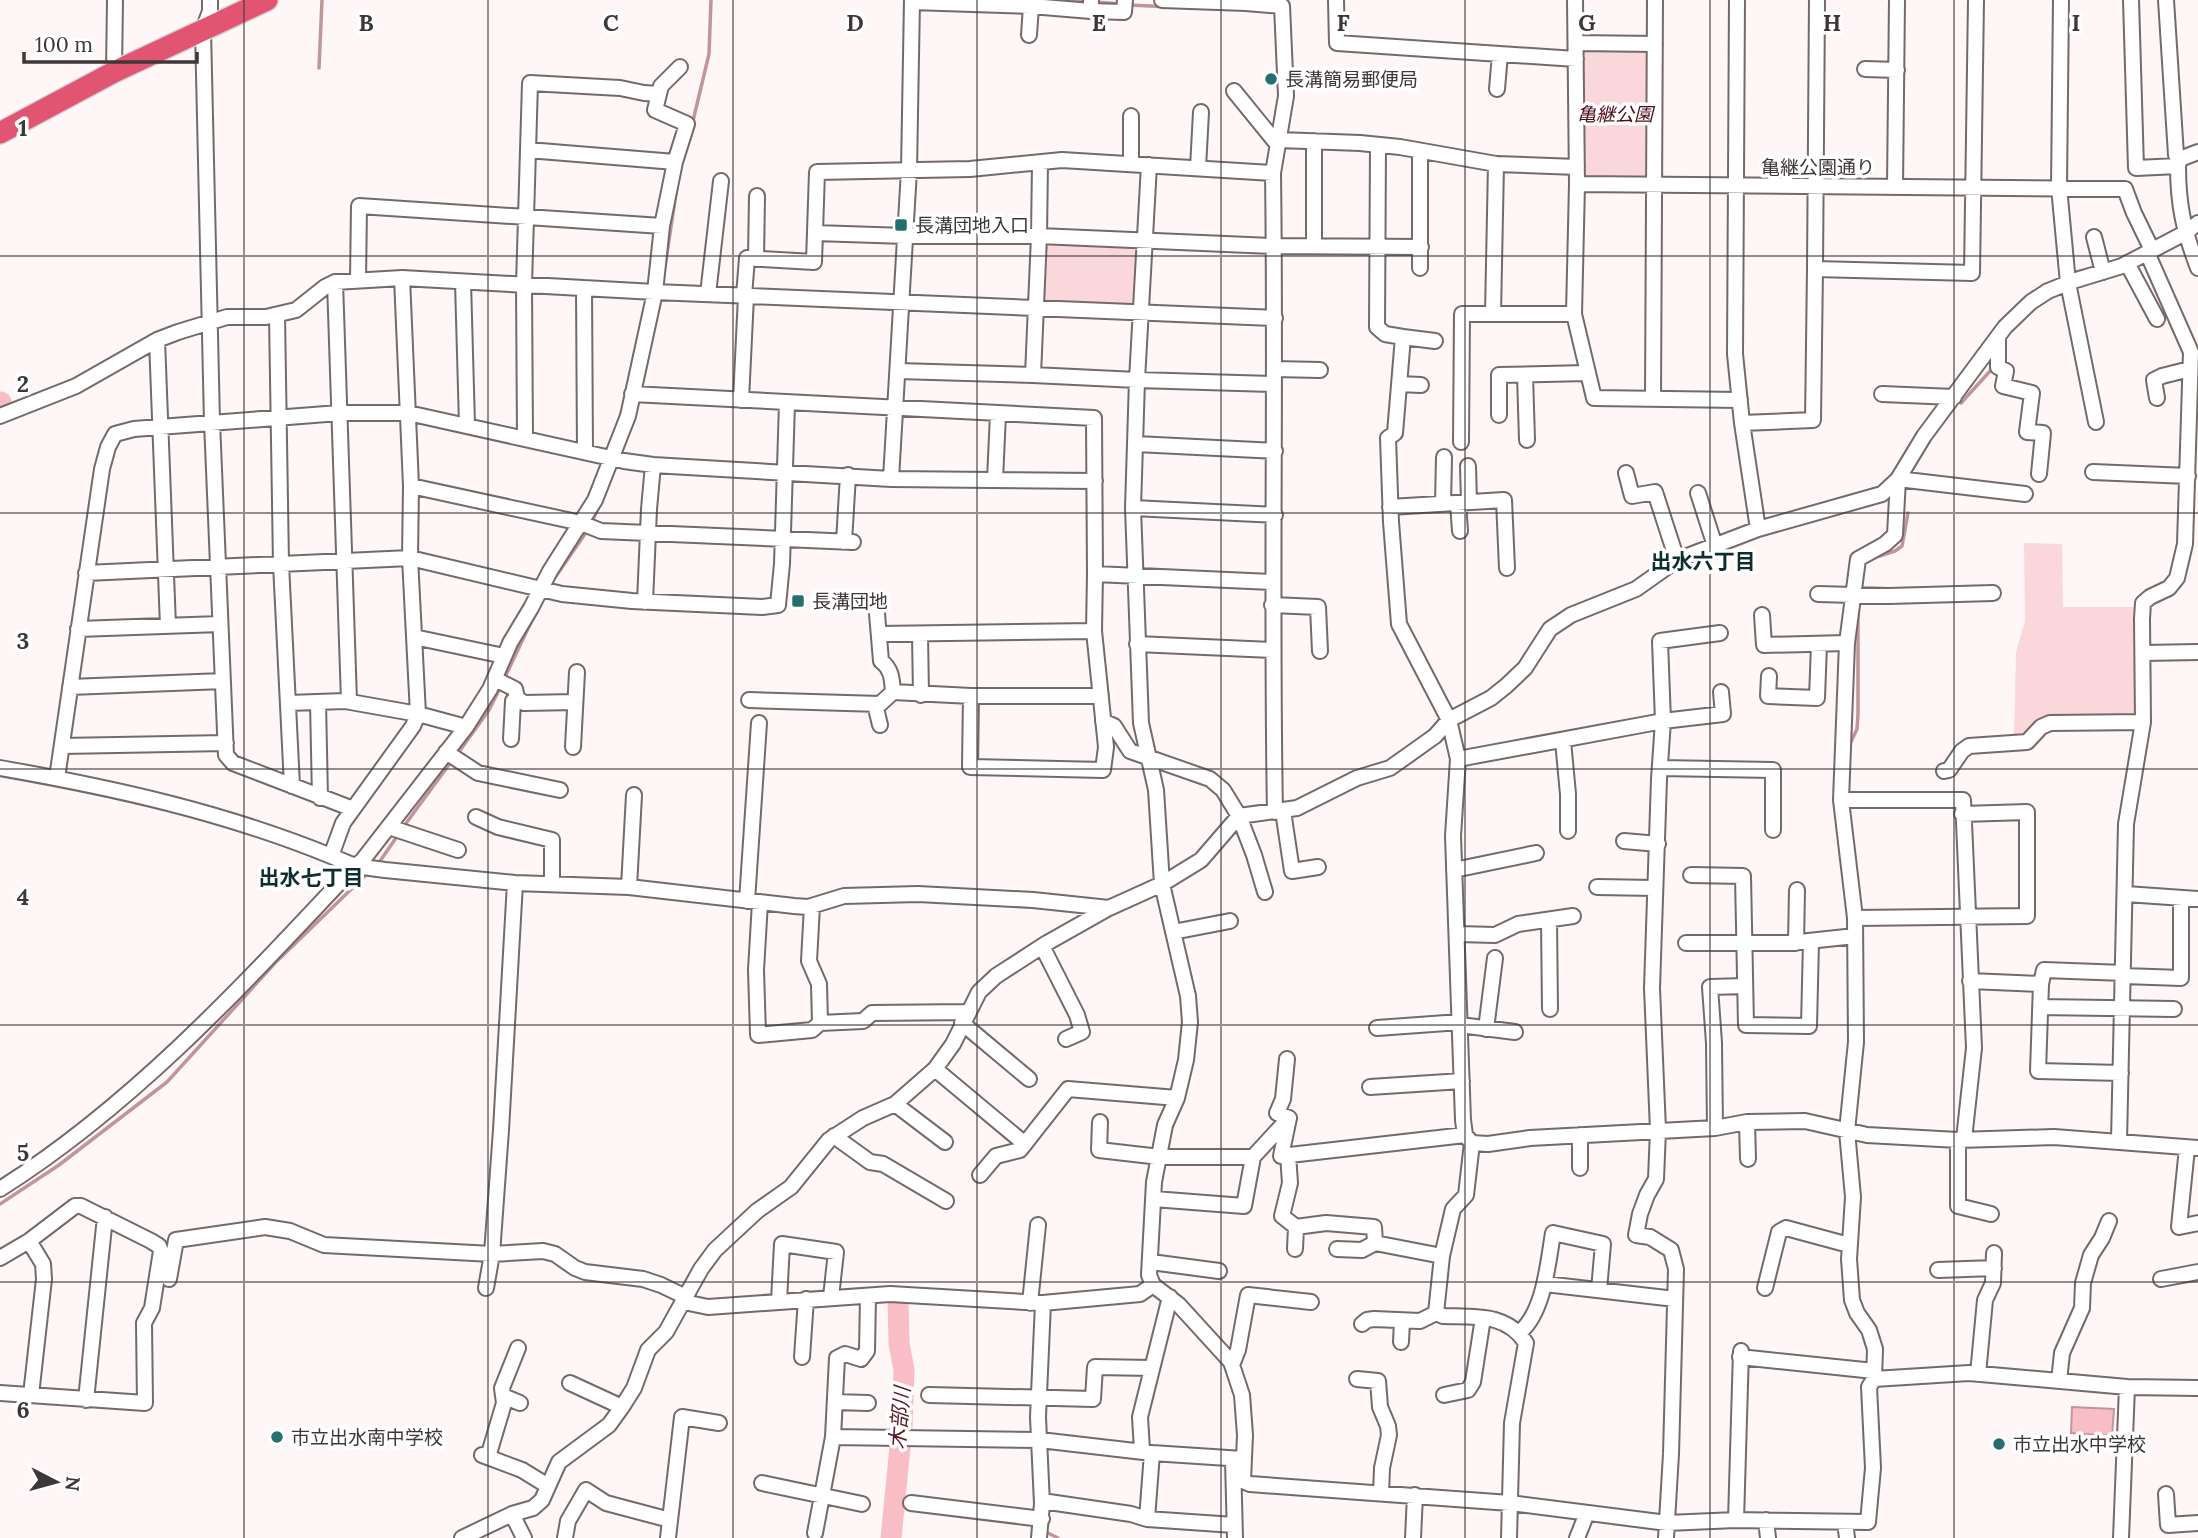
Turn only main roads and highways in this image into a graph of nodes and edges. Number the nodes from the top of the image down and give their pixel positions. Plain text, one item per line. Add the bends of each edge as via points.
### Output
1 (267, 0) edge
2 (0, 133) edge

1 - 2 highway via 114,72

